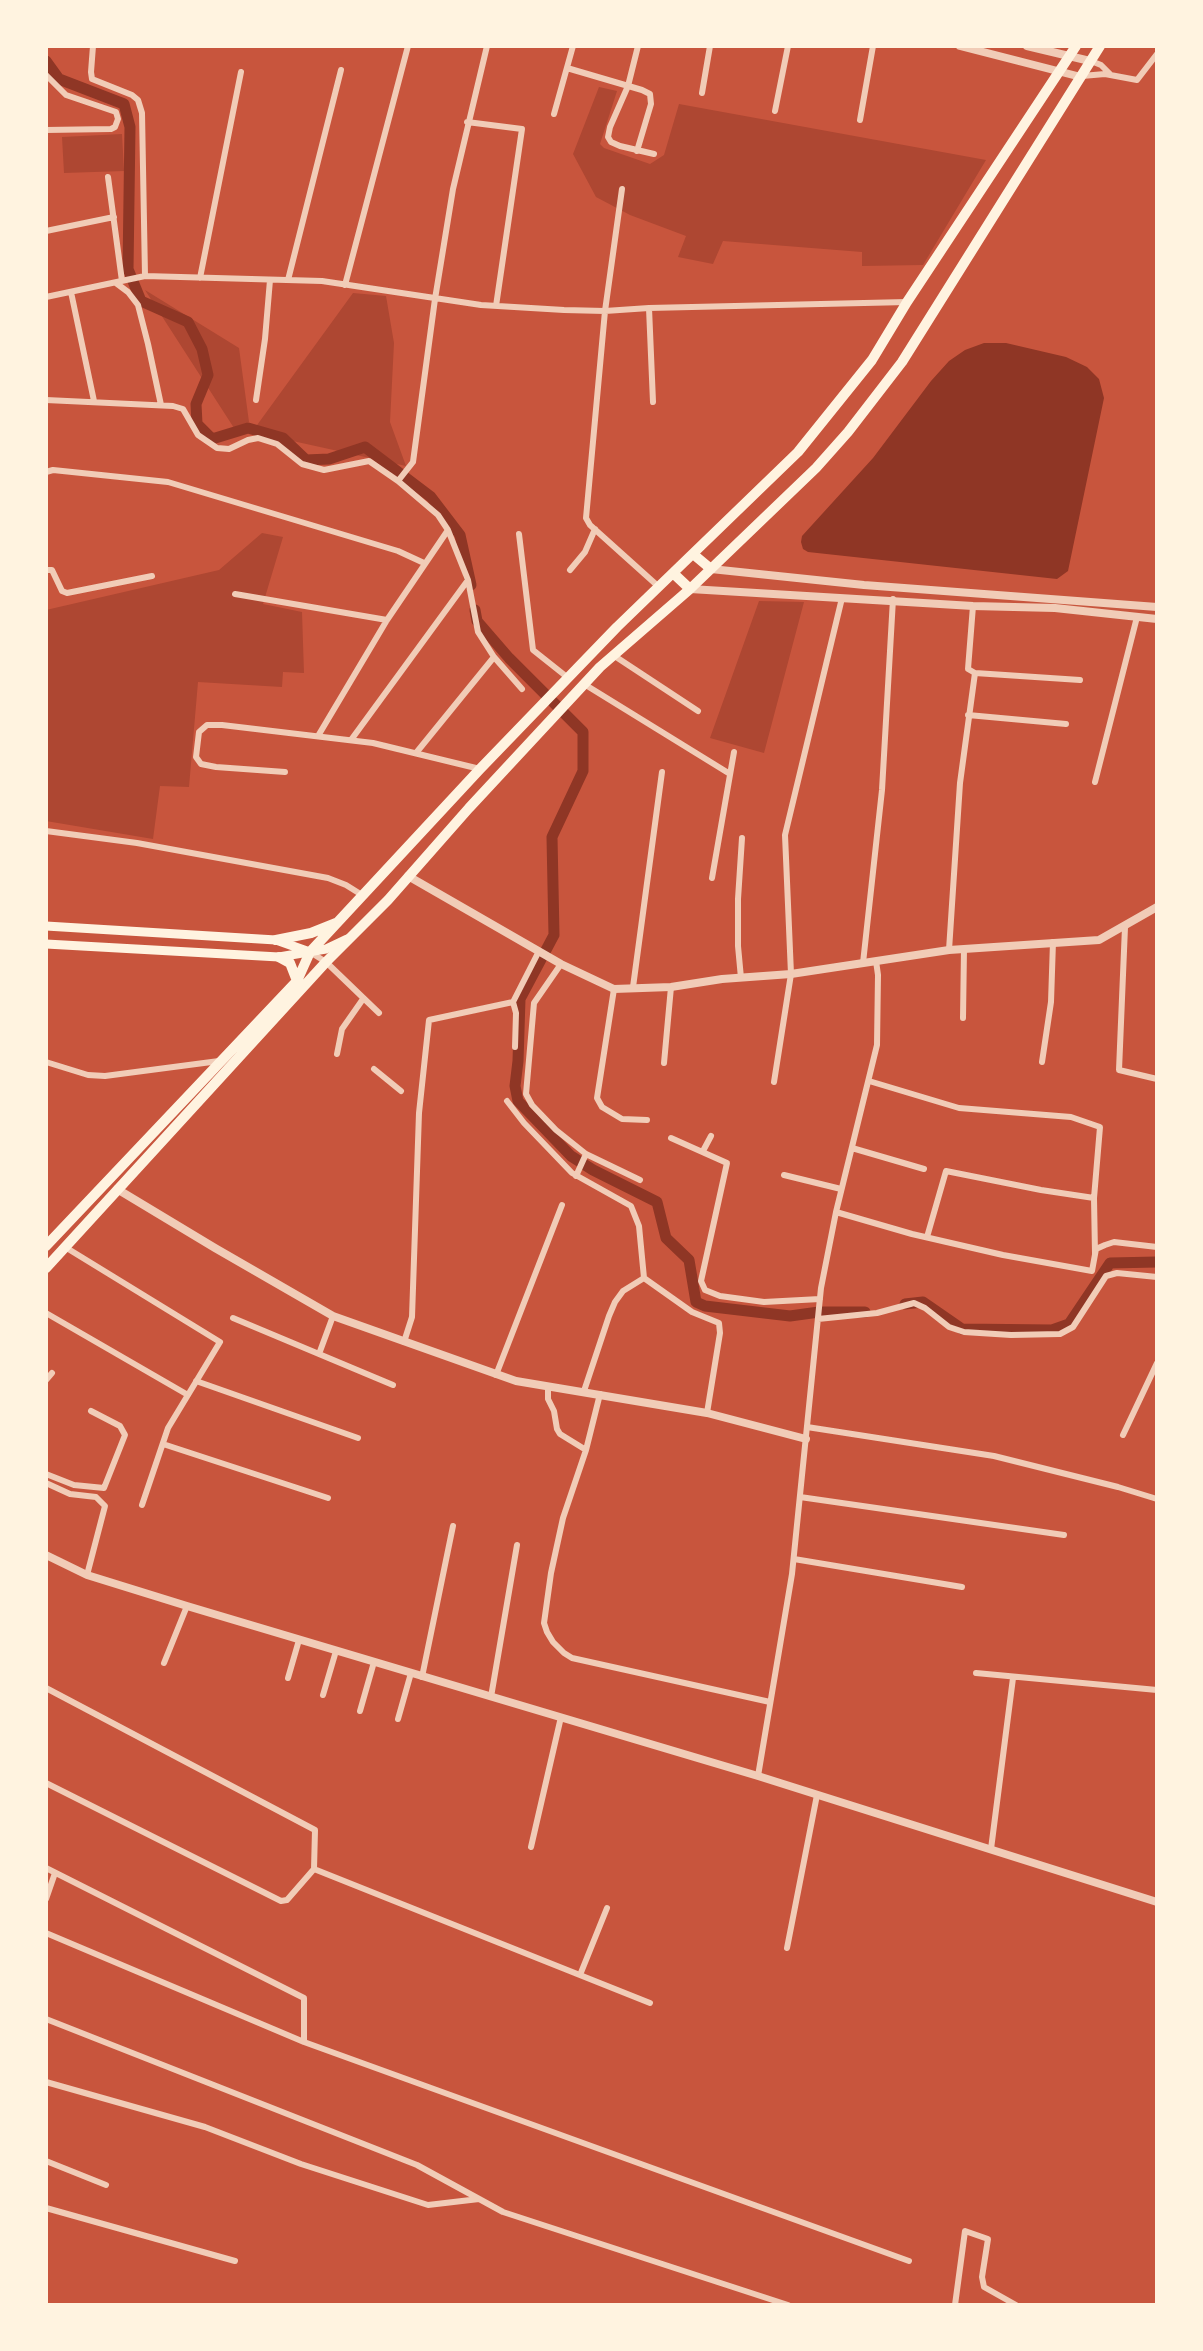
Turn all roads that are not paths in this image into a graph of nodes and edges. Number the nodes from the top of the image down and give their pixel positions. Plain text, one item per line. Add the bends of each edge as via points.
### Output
1 (93, 46) edge
2 (408, 46) edge
3 (487, 46) edge
4 (573, 46) edge
5 (638, 46) edge
6 (710, 46) edge
7 (788, 46) edge
8 (873, 46) edge
9 (960, 46) edge
10 (1027, 46) edge
11 (1100, 46) edge
12 (1073, 51) edge
13 (1157, 54) edge
14 (1090, 61) junction
15 (567, 68) junction
16 (341, 70) dead end
17 (1059, 71) junction
18 (241, 72) dead end
19 (46, 75) edge
20 (1111, 75) junction
21 (1081, 77) junction
22 (628, 86) junction
23 (702, 93) dead end
24 (775, 111) dead end
25 (554, 114) dead end
26 (860, 120) dead end
27 (467, 122) junction
28 (46, 130) edge
29 (637, 151) junction
30 (654, 154) dead end
31 (108, 177) dead end
32 (622, 189) dead end
33 (114, 217) junction
34 (46, 231) edge
35 (144, 276) junction
36 (200, 278) junction
37 (270, 280) junction
38 (288, 280) junction
39 (121, 282) junction
40 (345, 285) junction
41 (71, 292) junction
42 (46, 297) edge
43 (435, 299) junction
44 (907, 302) junction
45 (496, 306) junction
46 (649, 308) junction
47 (605, 311) junction
48 (46, 400) edge
49 (256, 400) dead end
50 (94, 401) junction
51 (653, 402) dead end
52 (161, 405) junction
53 (46, 472) edge
54 (399, 480) junction
55 (595, 529) junction
56 (448, 530) junction
57 (519, 534) dead end
58 (693, 554) junction
59 (424, 563) junction
60 (711, 569) junction
61 (46, 570) edge
62 (570, 570) dead end
63 (673, 573) junction
64 (152, 576) dead end
65 (468, 580) junction
66 (659, 587) junction
67 (894, 588) junction
68 (690, 589) junction
69 (235, 594) dead end
70 (842, 598) junction
71 (893, 599) junction
72 (973, 606) junction
73 (1157, 607) edge
74 (1137, 617) junction
75 (1157, 619) edge
76 (387, 620) junction
77 (613, 655) junction
78 (494, 657) junction
79 (975, 673) junction
80 (565, 680) junction
81 (1080, 680) dead end
82 (584, 684) junction
83 (522, 689) dead end
84 (698, 711) dead end
85 (968, 715) junction
86 (1066, 724) dead end
87 (318, 736) junction
88 (351, 740) junction
89 (734, 752) dead end
90 (416, 753) junction
91 (480, 769) junction
92 (285, 772) dead end
93 (662, 772) dead end
94 (730, 774) junction
95 (1095, 782) dead end
96 (46, 831) edge
97 (742, 838) dead end
98 (408, 876) junction
99 (712, 878) dead end
100 (363, 896) junction
101 (1157, 907) edge
102 (340, 921) junction
103 (46, 926) edge
104 (1125, 927) junction
105 (350, 937) junction
106 (276, 940) junction
107 (1053, 942) junction
108 (46, 944) edge
109 (964, 949) junction
110 (949, 950) junction
111 (539, 951) junction
112 (310, 952) junction
113 (279, 957) junction
114 (876, 961) junction
115 (326, 962) junction
116 (863, 963) junction
117 (561, 964) junction
118 (791, 974) junction
119 (741, 978) junction
120 (299, 985) junction
121 (633, 987) junction
122 (671, 987) junction
123 (614, 989) junction
124 (363, 999) junction
125 (513, 1002) junction
126 (379, 1013) dead end
127 (963, 1018) dead end
128 (515, 1047) dead end
129 (337, 1054) dead end
130 (222, 1061) junction
131 (46, 1062) edge
132 (1042, 1062) dead end
133 (664, 1063) dead end
134 (374, 1069) dead end
135 (1157, 1079) edge
136 (869, 1081) junction
137 (774, 1082) dead end
138 (401, 1091) dead end
139 (507, 1101) dead end
140 (647, 1120) dead end
141 (711, 1136) dead end
142 (671, 1138) dead end
143 (852, 1148) junction
144 (703, 1151) junction
145 (584, 1156) junction
146 (924, 1169) dead end
147 (576, 1173) junction
148 (784, 1175) dead end
149 (640, 1180) dead end
150 (117, 1189) junction
151 (841, 1189) junction
152 (1094, 1198) junction
153 (562, 1205) dead end
154 (836, 1212) junction
155 (927, 1237) junction
156 (46, 1246) edge
157 (65, 1247) junction
158 (1157, 1247) edge
159 (1095, 1254) junction
160 (46, 1268) edge
161 (1157, 1277) edge
162 (644, 1278) junction
163 (820, 1299) junction
164 (46, 1313) edge
165 (333, 1316) junction
166 (233, 1318) dead end
167 (818, 1319) junction
168 (404, 1342) junction
169 (319, 1354) junction
170 (1157, 1363) edge
171 (52, 1373) dead end
172 (496, 1375) junction
173 (46, 1380) edge
174 (196, 1381) junction
175 (393, 1385) dead end
176 (548, 1386) junction
177 (584, 1391) junction
178 (600, 1394) junction
179 (188, 1395) junction
180 (91, 1411) dead end
181 (707, 1413) junction
182 (807, 1427) junction
183 (1123, 1435) dead end
184 (358, 1438) dead end
185 (806, 1439) junction
186 (163, 1444) junction
187 (586, 1450) junction
188 (46, 1474) edge
189 (46, 1483) edge
190 (800, 1497) junction
191 (328, 1498) dead end
192 (1157, 1499) edge
193 (142, 1505) dead end
194 (453, 1526) dead end
195 (1064, 1535) dead end
196 (517, 1545) dead end
197 (46, 1555) edge
198 (794, 1559) junction
199 (87, 1575) junction
200 (962, 1587) dead end
201 (187, 1606) junction
202 (299, 1640) junction
203 (336, 1651) junction
204 (374, 1662) junction
205 (164, 1663) dead end
206 (411, 1673) junction
207 (976, 1673) dead end
208 (422, 1677) junction
209 (288, 1678) dead end
210 (1013, 1678) junction
211 (46, 1688) edge
212 (1157, 1690) edge
213 (323, 1695) dead end
214 (491, 1697) junction
215 (770, 1702) junction
216 (360, 1711) dead end
217 (561, 1717) junction
218 (398, 1719) dead end
219 (758, 1776) junction
220 (46, 1783) edge
221 (817, 1795) junction
222 (531, 1847) dead end
223 (991, 1849) junction
224 (46, 1868) edge
225 (314, 1869) junction
226 (55, 1873) junction
227 (46, 1899) edge
228 (1157, 1902) edge
229 (607, 1908) dead end
230 (46, 1933) edge
231 (787, 1948) dead end
232 (580, 1975) junction
233 (650, 2003) dead end
234 (46, 2019) edge
235 (304, 2042) junction
236 (46, 2082) edge
237 (46, 2161) edge
238 (106, 2185) dead end
239 (479, 2199) junction
240 (46, 2208) edge
241 (235, 2261) dead end
242 (909, 2261) dead end
243 (788, 2305) edge
244 (955, 2305) edge
245 (1016, 2305) edge

1 - 35 street via 92,79 132,95 141,106
2 - 40 street
3 - 27 street
4 - 15 street
5 - 22 street
6 - 23 street
7 - 24 street
8 - 26 street
9 - 17 street
10 - 12 street
11 - 14 main road
12 - 14 street
12 - 17 main road
13 - 20 street via 1137,80
14 - 20 street
14 - 21 main road
15 - 22 street
15 - 25 street
16 - 38 street
17 - 21 street
17 - 44 main road
18 - 36 street
19 - 28 street via 66,95 116,112 118,119 111,129
20 - 21 street
21 - 60 main road via 877,396 816,468
22 - 29 street via 652,97
22 - 29 street via 608,137
27 - 43 street
27 - 45 street via 522,129
29 - 30 street
31 - 33 street
32 - 47 street
33 - 34 street
33 - 39 street
35 - 36 street
35 - 39 street
36 - 37 street
37 - 38 street
37 - 49 street
38 - 40 street
39 - 41 street
39 - 52 street via 138,305
40 - 43 street
41 - 42 street
41 - 50 street
43 - 45 street
43 - 54 street via 413,462
44 - 46 street
44 - 58 main road via 872,360 798,452
45 - 47 street
46 - 47 street
46 - 51 street
47 - 55 street via 586,515
48 - 50 street
50 - 52 street
52 - 54 street via 183,409 198,435 217,448 265,439 313,468 333,470 369,461
53 - 59 street via 168,482
54 - 56 street
55 - 62 street
55 - 66 street
56 - 59 street
56 - 65 street
57 - 80 street via 533,650
58 - 60 main road
58 - 63 main road
59 - 76 street
60 - 67 street
60 - 68 main road
61 - 64 street via 52,570 67,593
63 - 66 main road
63 - 68 main road
65 - 78 street via 478,632
65 - 88 street
66 - 80 main road
67 - 71 street
67 - 73 street
68 - 70 street
68 - 77 main road
69 - 76 street
70 - 71 street
70 - 118 street via 785,835
71 - 72 street
71 - 116 street via 882,790
72 - 74 street
72 - 79 street via 968,669
74 - 75 street
74 - 95 street
76 - 87 street
77 - 82 main road
77 - 84 street
78 - 83 street
78 - 90 street
79 - 81 street
79 - 85 street
80 - 91 main road
82 - 94 street
82 - 98 main road
85 - 86 street
85 - 110 street
87 - 88 street
87 - 92 street via 213,724 199,732 196,757 201,764
88 - 90 street
89 - 94 street
90 - 91 street
91 - 100 main road
93 - 121 street
94 - 99 street
96 - 100 street via 328,878
97 - 119 street
98 - 105 main road
98 - 111 street
100 - 102 main road
101 - 104 street
102 - 106 main road
102 - 112 main road
103 - 106 main road
104 - 107 street via 1099,940
104 - 135 street via 1119,1070
105 - 112 main road
105 - 115 main road
106 - 112 main road
107 - 109 street
107 - 132 street
108 - 113 main road
109 - 110 street
109 - 127 street
110 - 114 street
111 - 117 street
111 - 125 street
112 - 113 main road
112 - 115 street
112 - 120 main road
113 - 120 main road via 290,963
114 - 116 street
114 - 136 street via 877,1045
115 - 120 main road
115 - 124 street
116 - 118 street
117 - 123 street
117 - 145 street via 534,1003 526,1094
118 - 119 street
118 - 137 street
119 - 122 street
120 - 130 main road
120 - 150 main road
121 - 122 street
121 - 123 street
122 - 133 street
123 - 140 street via 597,1098 622,1119
124 - 126 street
124 - 129 street via 342,1029
125 - 128 street
125 - 168 street via 429,1020 419,1113 412,1317
130 - 131 street via 105,1076
130 - 156 main road
134 - 138 street
136 - 143 street
136 - 152 street via 959,1108 1071,1117 1100,1127
139 - 147 street
141 - 144 street
142 - 144 street
143 - 146 street
143 - 151 street
144 - 163 street via 727,1163 701,1281 704,1289 764,1302
145 - 147 street
145 - 149 street
147 - 162 street via 631,1206 639,1226
148 - 151 street
150 - 157 main road
150 - 165 street
151 - 154 street
152 - 155 street via 946,1171
152 - 159 street
153 - 172 street
154 - 155 street
154 - 163 street
155 - 159 street via 1092,1271
157 - 160 main road
157 - 174 street via 220,1342
158 - 159 street via 1114,1242
161 - 167 street via 1109,1274 1064,1333 955,1331 914,1303
162 - 177 street via 615,1302
162 - 181 street via 692,1312 719,1323
163 - 167 street
164 - 179 street
165 - 168 street
165 - 169 street
166 - 169 street
167 - 182 street
168 - 172 street
169 - 175 street
170 - 183 street
171 - 173 street
172 - 176 street
174 - 179 street
174 - 184 street
176 - 177 street
176 - 187 street via 557,1429
177 - 178 street
178 - 181 street
178 - 187 street
179 - 186 street
180 - 188 street via 120,1426 125,1435 104,1488 74,1485
181 - 185 street
182 - 185 street
182 - 192 street via 994,1456
185 - 190 street
186 - 191 street
186 - 193 street
187 - 215 street via 551,1573 544,1623 553,1642 572,1658
189 - 199 street via 70,1494 96,1497 105,1506
190 - 195 street
190 - 198 street
194 - 208 street
196 - 214 street
197 - 199 street
198 - 200 street
198 - 215 street
199 - 201 street
201 - 202 street
201 - 205 street
202 - 203 street
202 - 209 street
203 - 204 street
203 - 213 street
204 - 206 street
204 - 216 street
206 - 208 street
206 - 218 street
207 - 210 street
208 - 214 street
210 - 212 street
210 - 223 street
211 - 225 street via 315,1830
214 - 217 street
215 - 219 street
217 - 219 street
217 - 222 street
219 - 221 street
220 - 225 street via 281,1901
221 - 223 street
221 - 231 street
223 - 228 street
224 - 226 street
225 - 232 street
226 - 227 street
226 - 235 street via 304,1998
229 - 232 street
230 - 235 street
232 - 233 street
234 - 239 street via 417,2165
235 - 242 street
236 - 239 street via 205,2127 428,2205
237 - 238 street
239 - 243 street via 503,2212
240 - 241 street
244 - 245 street via 965,2231 988,2239 984,2287

